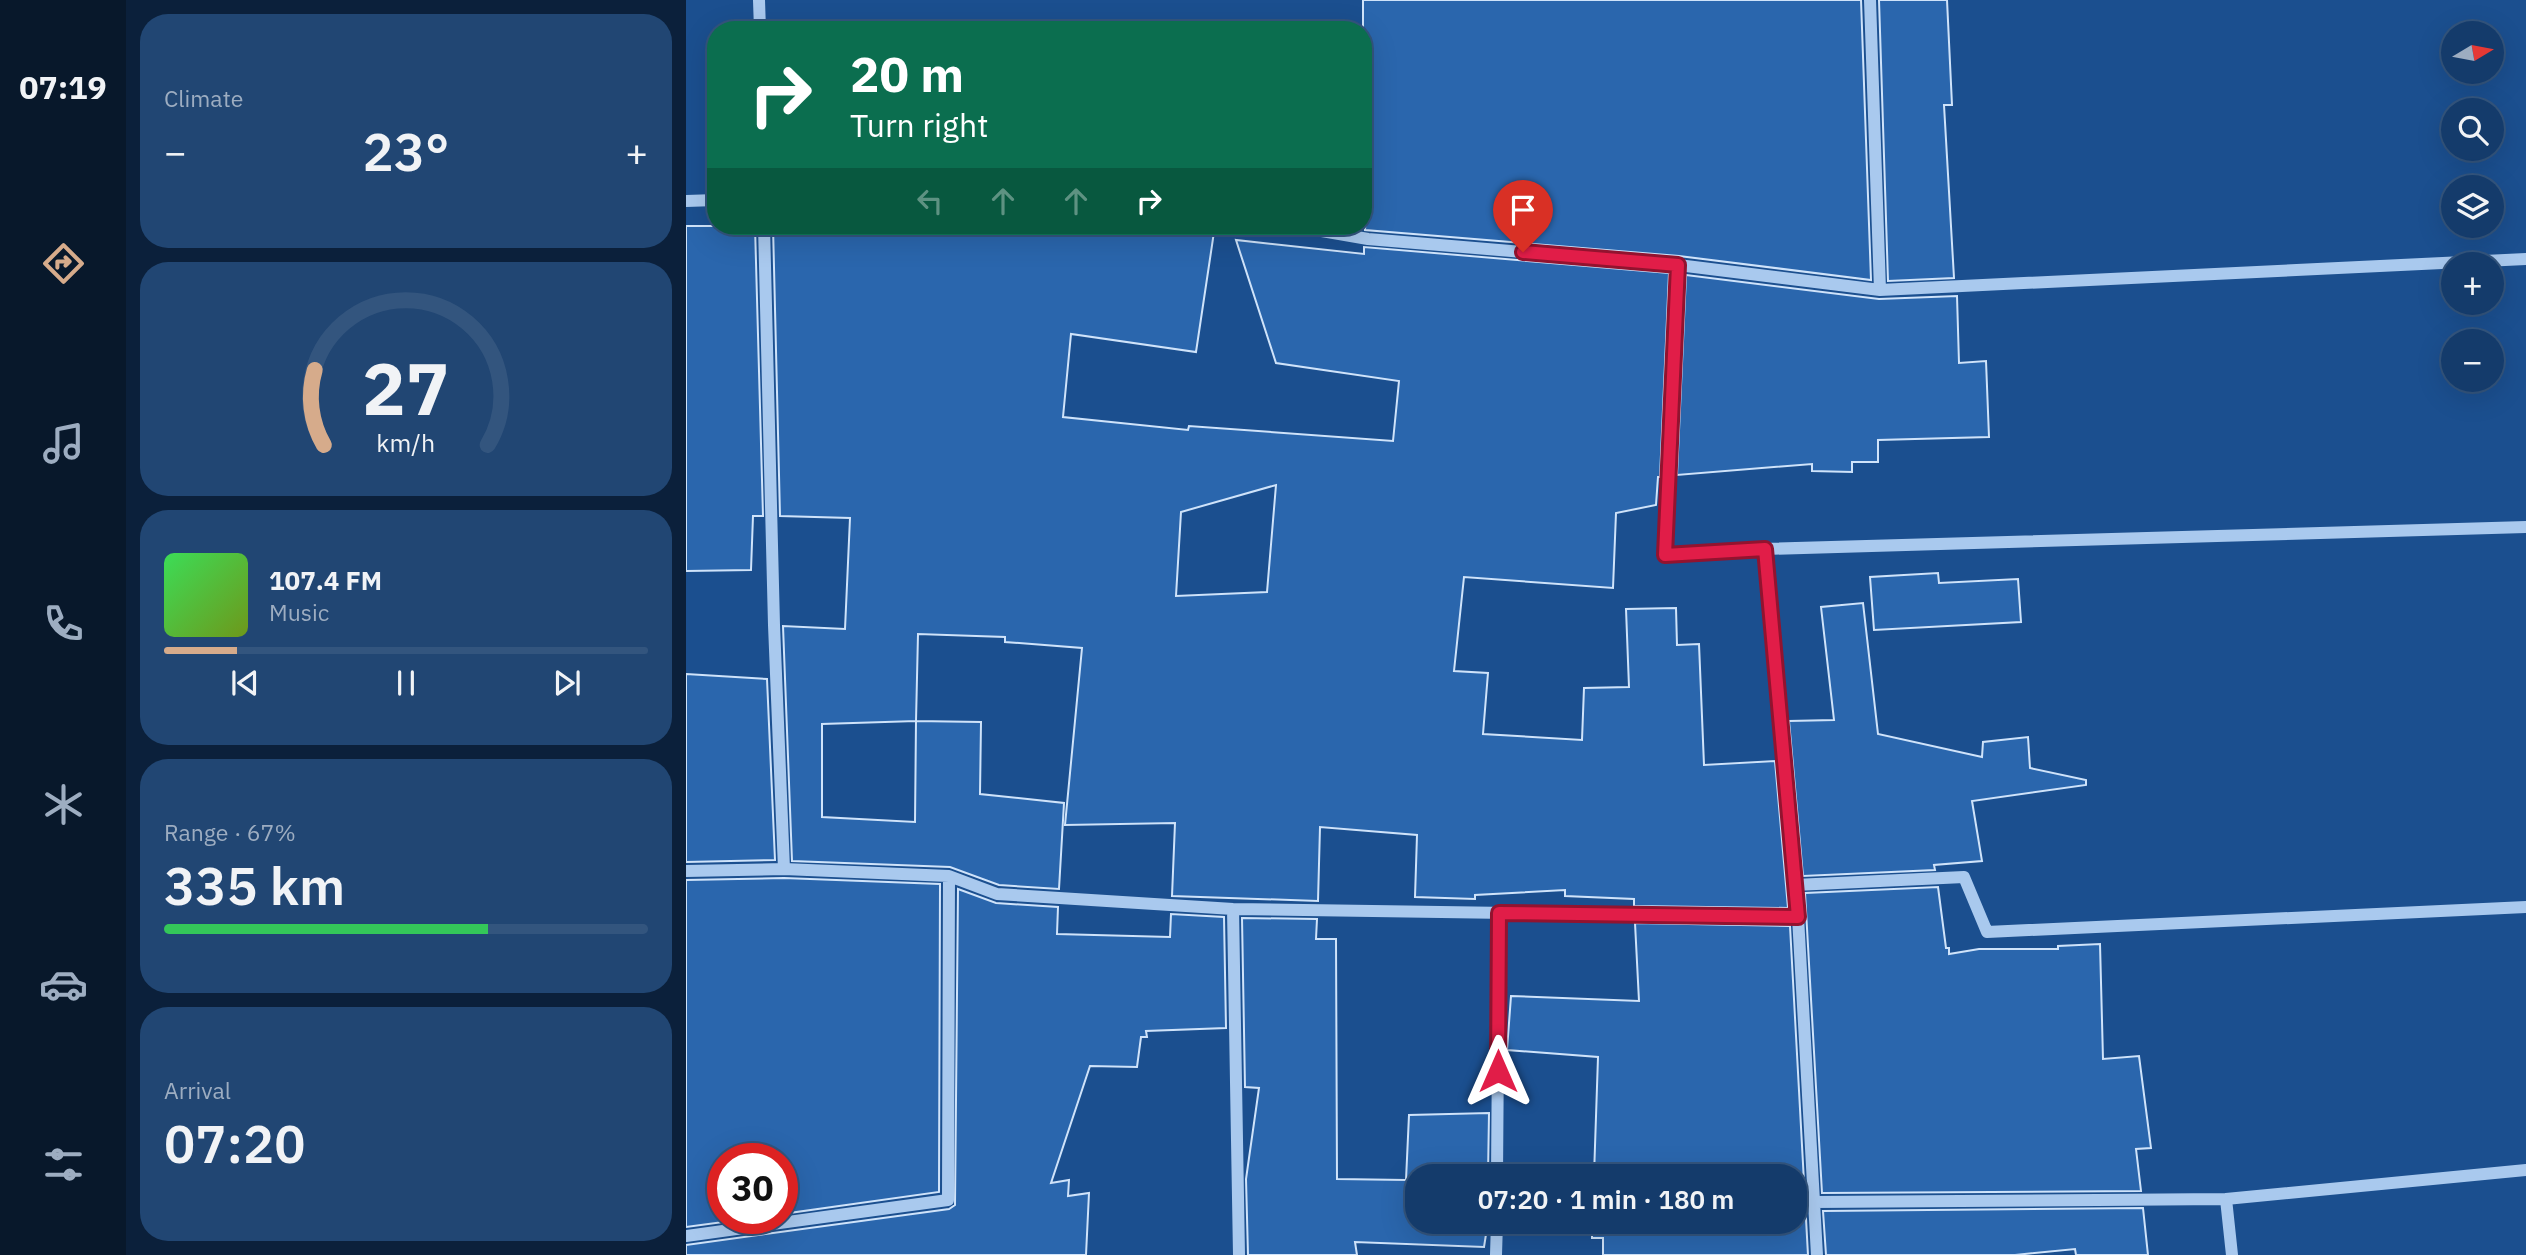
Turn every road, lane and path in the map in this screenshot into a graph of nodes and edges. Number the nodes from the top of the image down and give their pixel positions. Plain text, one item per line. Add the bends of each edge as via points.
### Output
1 (759, 0) edge
2 (1870, 0) edge
3 (760, 21) edge
4 (707, 200) edge
5 (686, 201) edge
6 (764, 235) edge
7 (1345, 235) edge
8 (2526, 259) edge
9 (1678, 265) junction
10 (1880, 289) junction
11 (2526, 527) edge
12 (1765, 549) junction
13 (784, 869) junction
14 (686, 871) edge
15 (948, 876) junction
16 (1795, 885) junction
17 (2526, 907) edge
18 (1233, 909) junction
19 (1499, 913) junction
20 (1798, 917) junction
21 (1497, 1164) edge
22 (2526, 1170) edge
23 (2226, 1199) junction
24 (1814, 1202) junction
25 (1497, 1234) edge
26 (686, 1236) edge
27 (1239, 1255) edge
28 (1496, 1255) edge
29 (1817, 1255) edge
30 (2232, 1255) edge

1 - 3 street
2 - 10 street
4 - 5 street
6 - 13 street
7 - 9 street
8 - 10 street
9 - 10 street
9 - 12 street via 1665,555
11 - 12 street
12 - 16 street
13 - 14 street
13 - 15 street
15 - 18 street via 997,894
15 - 26 street via 948,1200
16 - 17 street via 1964,877 1987,932
16 - 20 street
18 - 19 street
18 - 27 street
19 - 20 street
19 - 21 street
20 - 24 street
22 - 23 street
23 - 24 street
23 - 30 street
24 - 29 street
25 - 28 street

